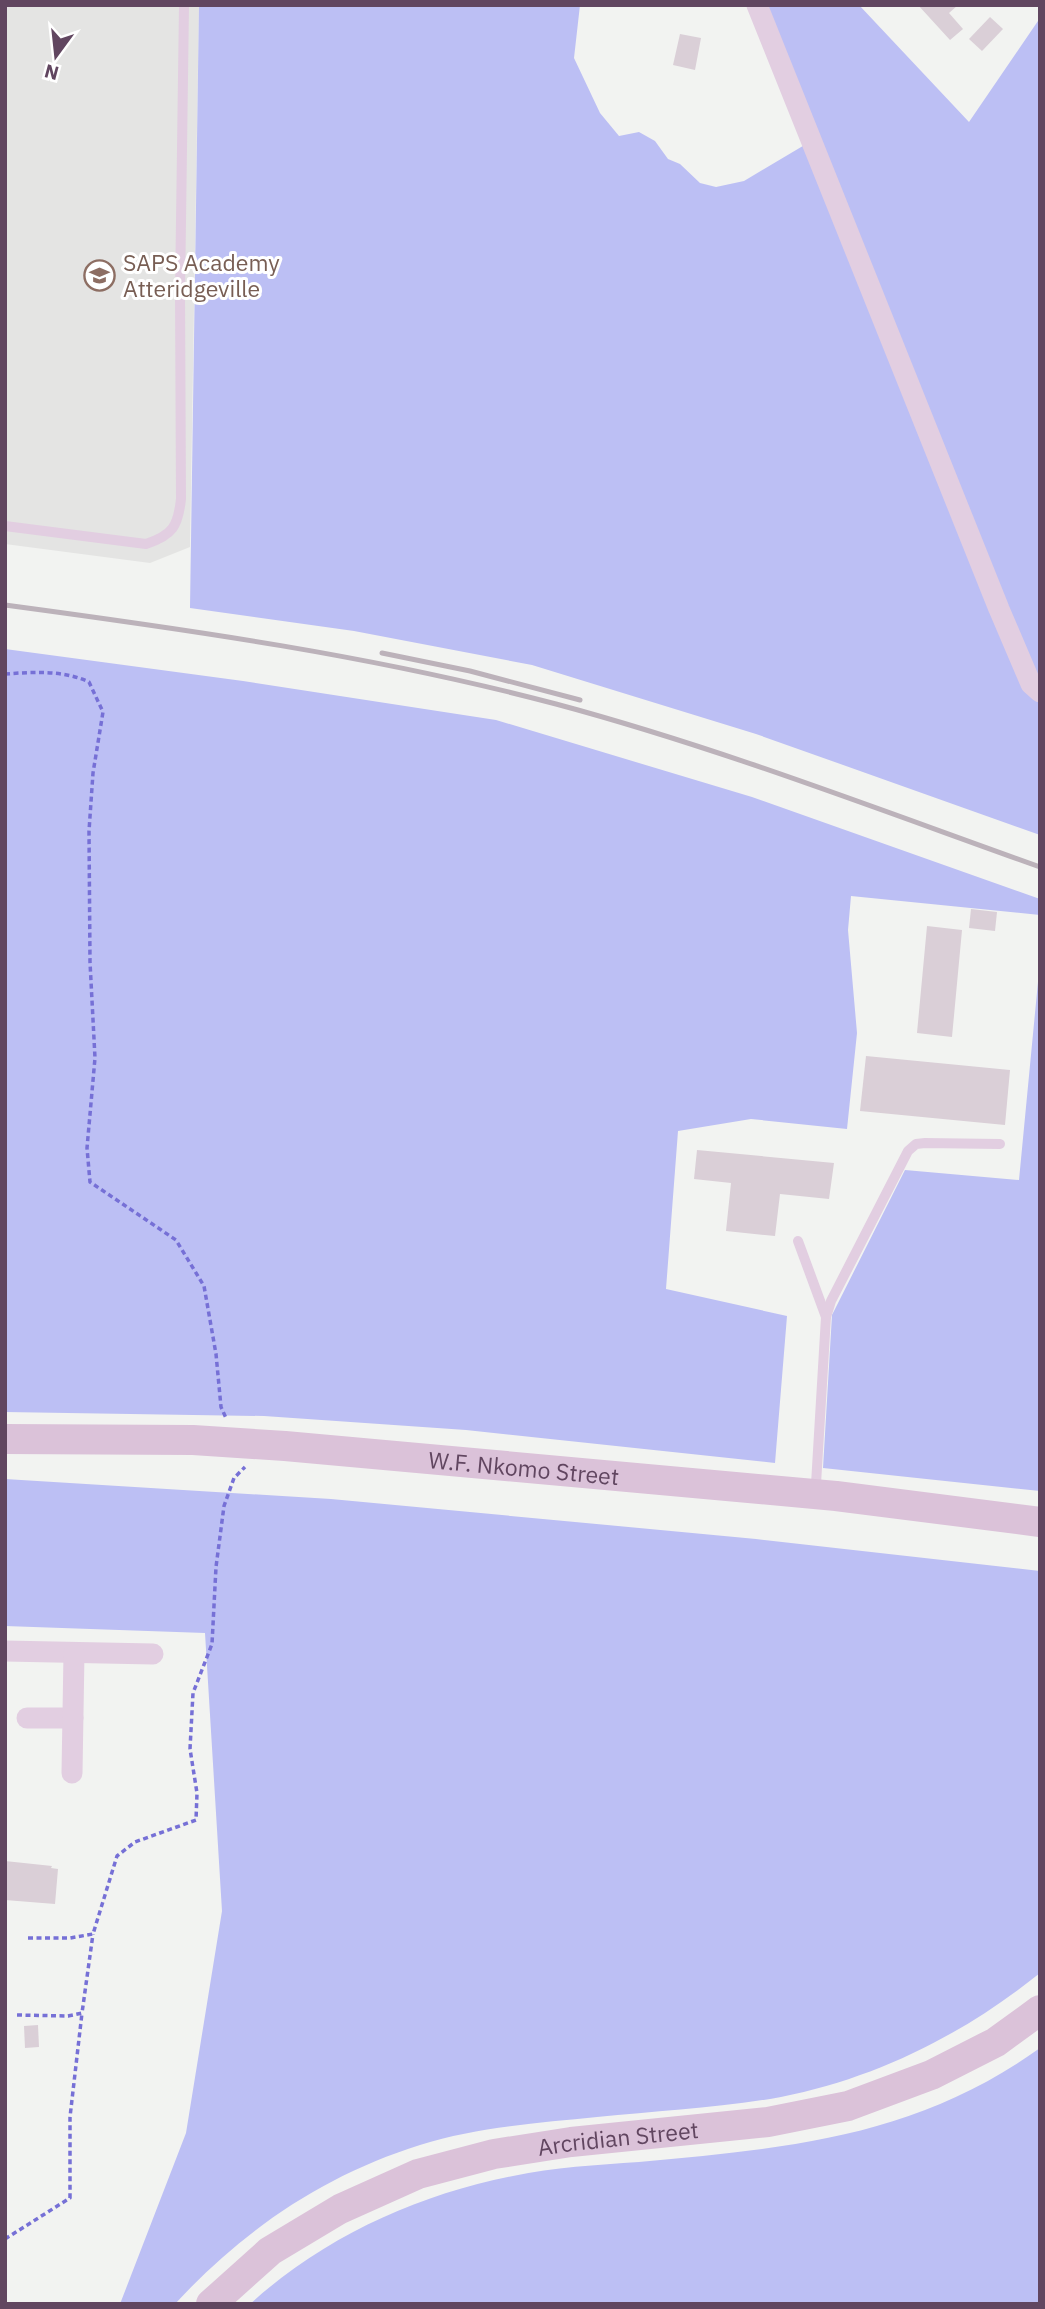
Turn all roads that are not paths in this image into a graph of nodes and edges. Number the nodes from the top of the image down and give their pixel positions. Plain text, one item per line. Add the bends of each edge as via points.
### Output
1 (184, 5) edge
2 (757, 5) edge
3 (5, 526) edge
4 (1040, 692) edge
5 (1000, 1144) dead end
6 (798, 1241) dead end
7 (826, 1317) junction
8 (5, 1427) edge
9 (246, 1438) junction
10 (5, 1439) edge
11 (817, 1490) junction
12 (1040, 1504) edge
13 (1040, 1522) edge
14 (5, 1651) edge
15 (74, 1653) junction
16 (153, 1654) dead end
17 (27, 1717) dead end
18 (73, 1718) junction
19 (72, 1773) dead end
20 (1040, 2010) edge
21 (211, 2304) edge

1 - 3 lane via 181,499 177,522 164,537 146,544
2 - 4 street via 993,596 1031,684
5 - 7 lane via 925,1143 908,1151
6 - 7 lane
7 - 11 lane
8 - 9 main road, W.F. Nkomo Street via 183,1429
9 - 10 main road, W.F. Nkomo Street
9 - 11 main road, W.F. Nkomo Street
11 - 12 main road, W.F. Nkomo Street
11 - 13 main road, W.F. Nkomo Street
14 - 15 street
15 - 16 street
15 - 18 street
17 - 18 street
18 - 19 street
20 - 21 main road, Arcridian Street via 996,2042 931,2075 848,2106 768,2122 494,2154 418,2174 340,2209 270,2251

